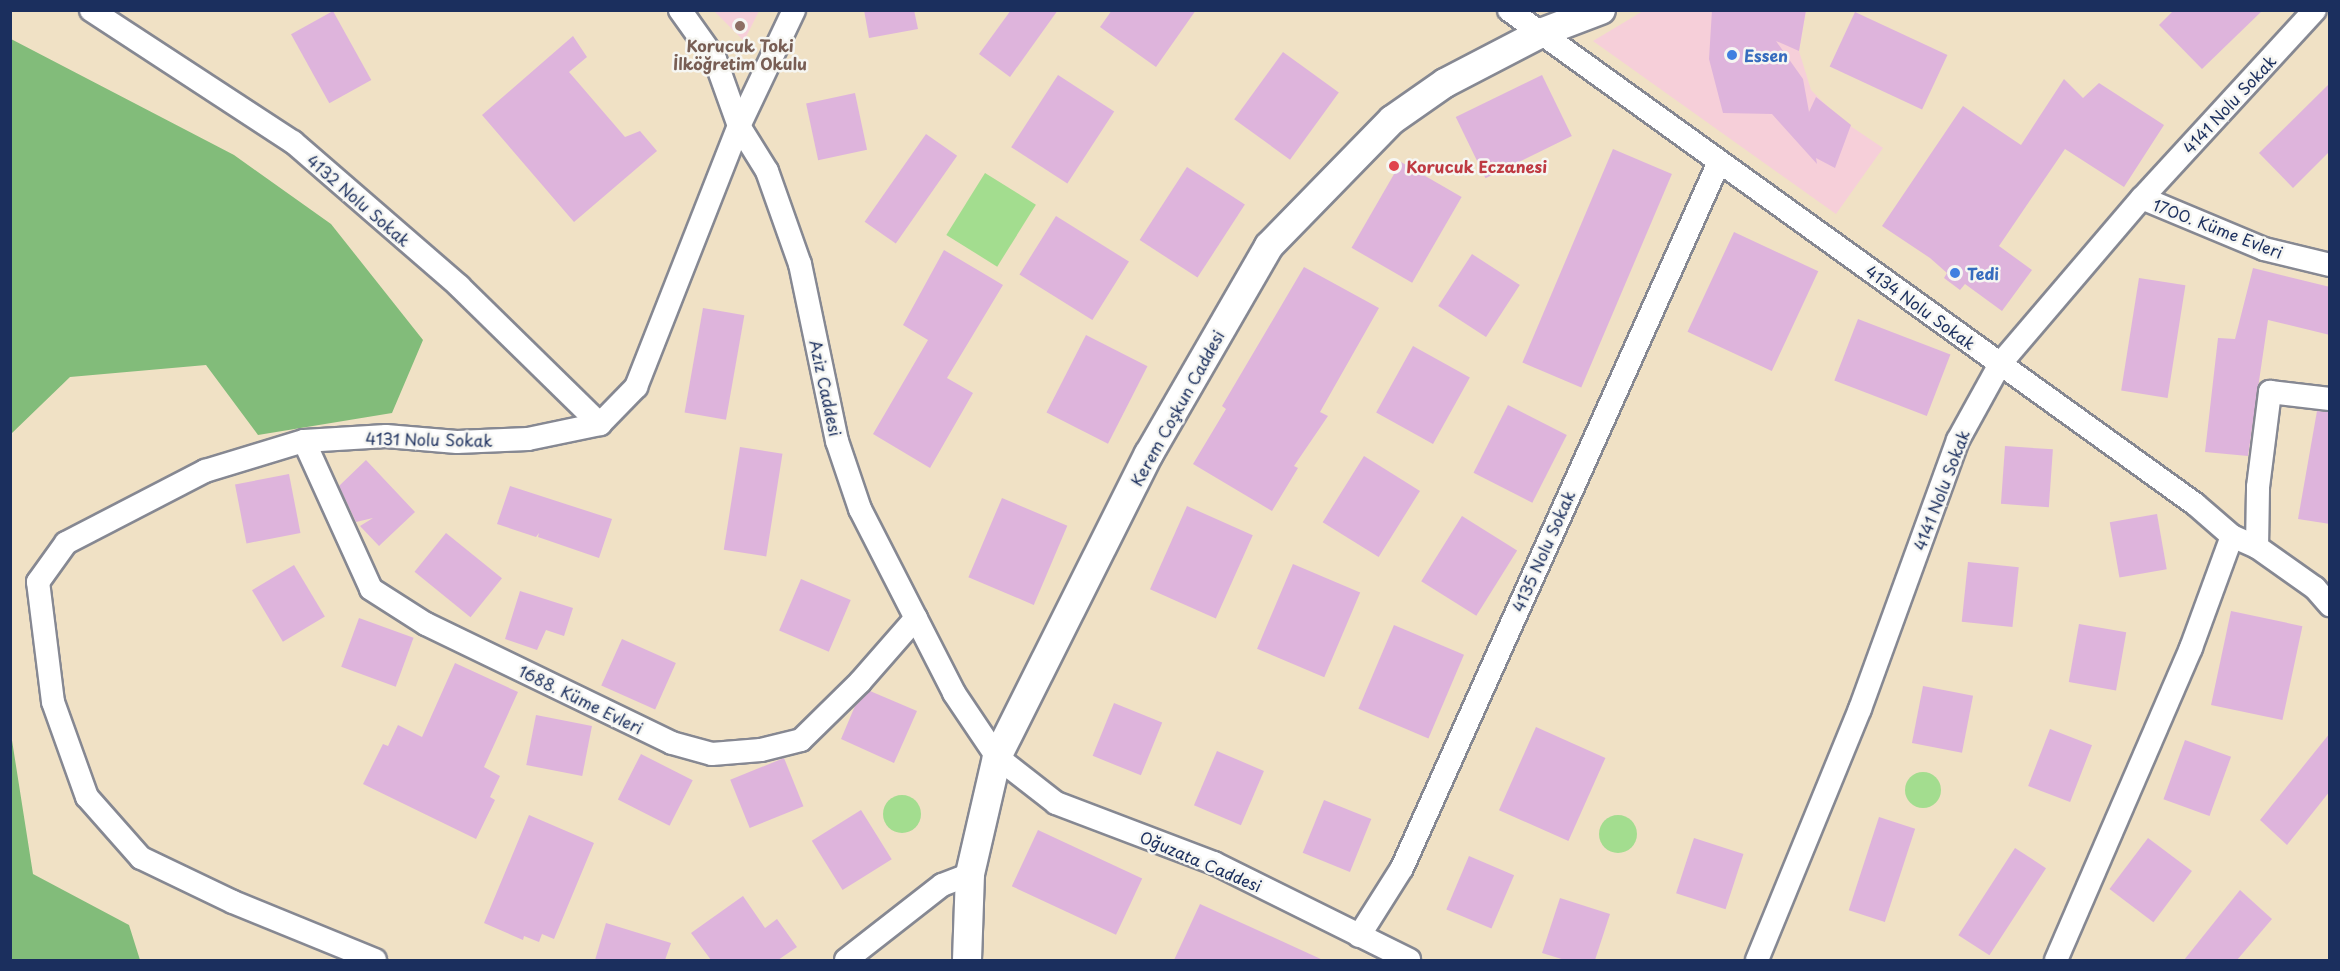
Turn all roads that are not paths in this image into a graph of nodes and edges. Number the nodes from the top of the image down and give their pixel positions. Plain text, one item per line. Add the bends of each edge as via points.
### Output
1 (91, 10) edge
2 (680, 10) edge
3 (794, 10) edge
4 (1509, 10) edge
5 (1600, 10) edge
6 (2315, 10) edge
7 (1542, 32) junction
8 (739, 126) junction
9 (1719, 162) junction
10 (2142, 198) junction
11 (2330, 265) edge
12 (2000, 364) junction
13 (2330, 399) edge
14 (600, 424) junction
15 (304, 441) junction
16 (2232, 536) junction
17 (2258, 547) junction
18 (2330, 605) edge
19 (916, 618) junction
20 (997, 757) junction
21 (970, 874) junction
22 (1359, 936) junction
23 (375, 960) edge
24 (846, 960) edge
25 (967, 960) edge
26 (1409, 960) edge
27 (1757, 960) edge
28 (2056, 960) edge

1 - 14 street, 4132 Nolu Sokak via 293,142 459,286
2 - 8 street, Aziz Caddesi via 715,59
3 - 8 street
4 - 7 street, 4134 Nolu Sokak
5 - 7 street, Kerem Coşkun Caddesi
6 - 10 street, 4141 Nolu Sokak
7 - 9 street, 4134 Nolu Sokak
7 - 20 street, Kerem Coşkun Caddesi via 1445,83 1392,120 1269,246 1149,454
8 - 14 street via 636,387
8 - 19 street, Aziz Caddesi via 767,171 800,264 837,441 860,509
9 - 12 street, 4134 Nolu Sokak
9 - 22 street, 4135 Nolu Sokak via 1402,868
10 - 11 street, 1700. Küme Evleri via 2264,249
10 - 12 street, 4141 Nolu Sokak
12 - 16 street, 4134 Nolu Sokak via 2195,504
12 - 27 street, 4141 Nolu Sokak via 1958,441 1860,709
13 - 17 street via 2270,392 2258,487
14 - 15 street, 4131 Nolu Sokak via 528,439 458,442 386,436
15 - 19 street, 1688. Küme Evleri via 371,589 426,624 682,746 712,754 761,750 801,740 860,682
15 - 23 street, 4131 Nolu Sokak via 206,471 66,543 38,582 53,702 87,797 141,858 233,902
16 - 17 street, 4134 Nolu Sokak
16 - 28 street via 2192,648
17 - 18 street, 4134 Nolu Sokak via 2315,588
19 - 20 street, Aziz Caddesi via 954,693
20 - 21 street, Kerem Coşkun Caddesi
20 - 22 street, Oğuzata Caddesi via 1056,803 1214,863
21 - 24 street via 942,885
21 - 25 street, Kerem Coşkun Caddesi
22 - 26 street, Oğuzata Caddesi

